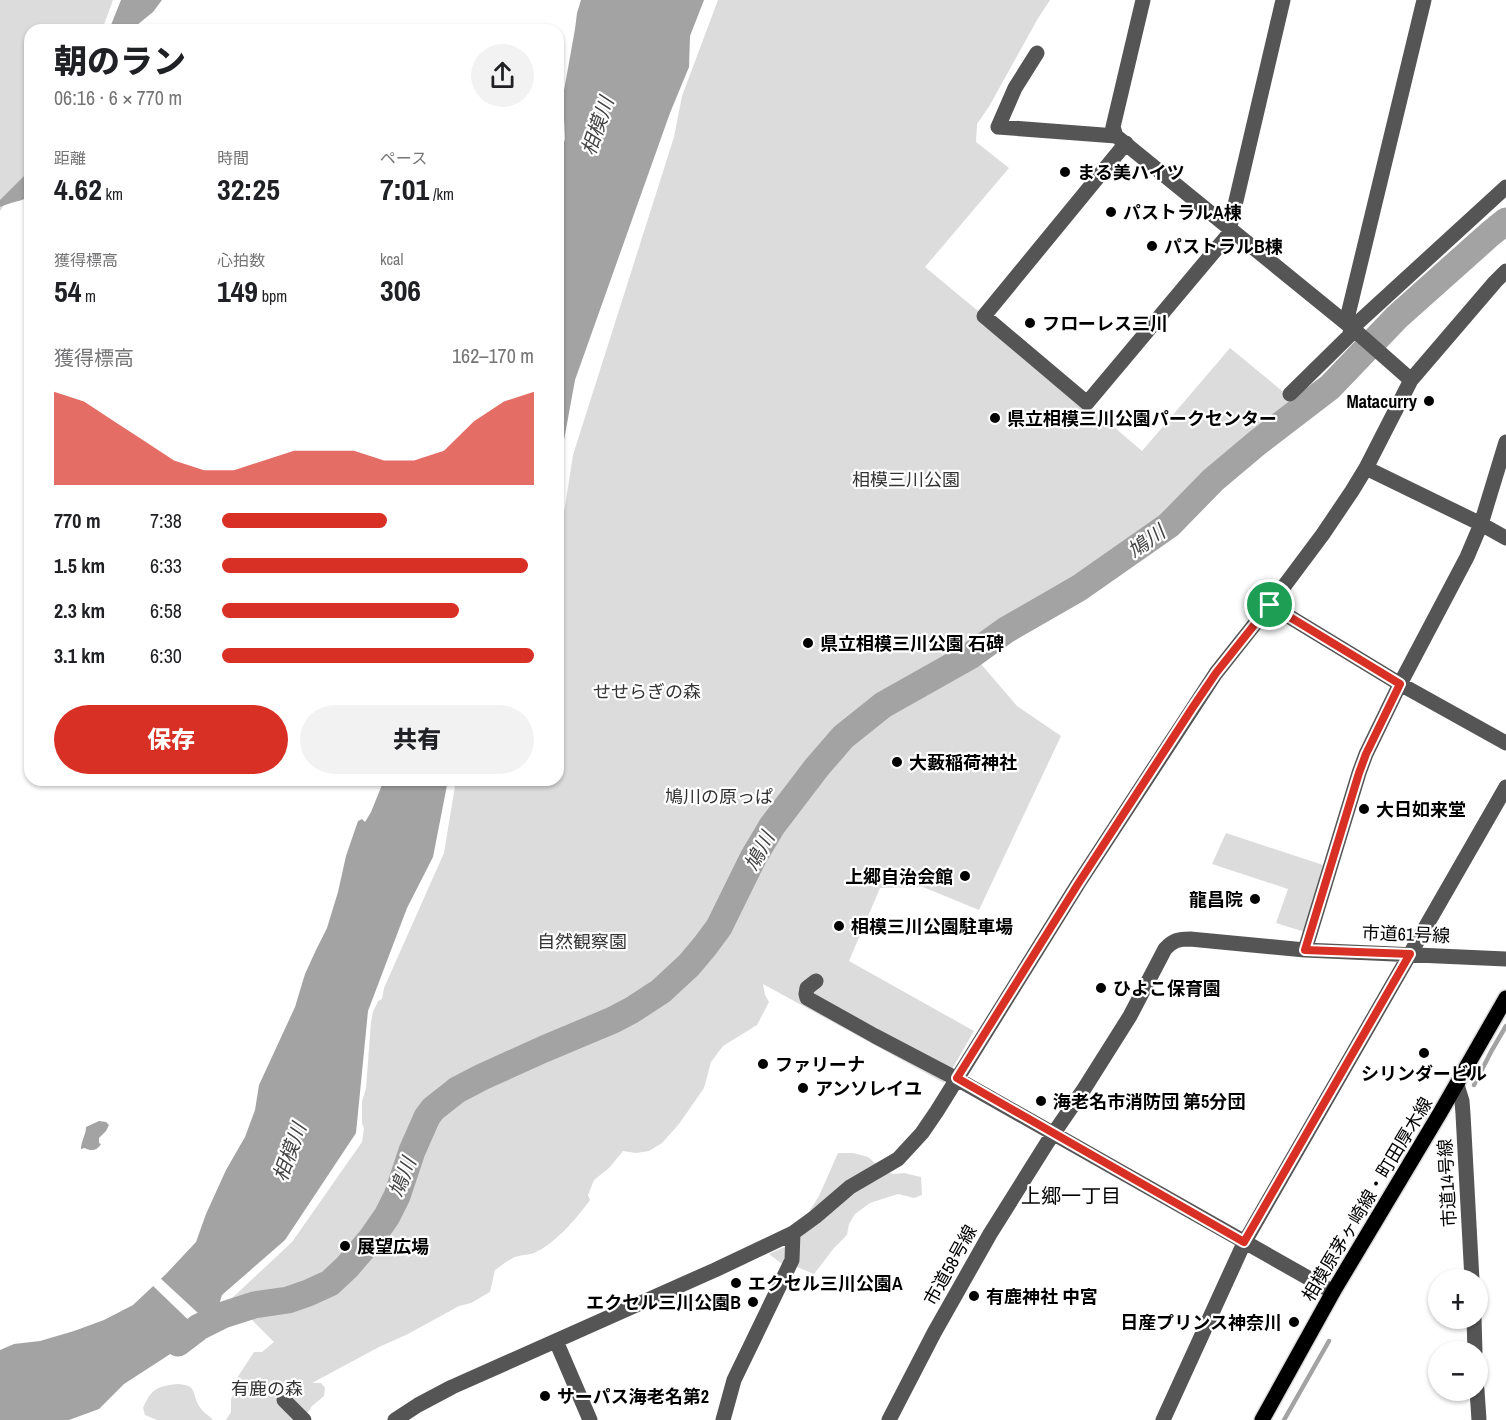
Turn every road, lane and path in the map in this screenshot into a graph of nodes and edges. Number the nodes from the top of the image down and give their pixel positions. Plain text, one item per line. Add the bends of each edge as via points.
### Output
1 (1143, 0) edge
2 (1283, 0) edge
3 (1424, 0) edge
4 (1036, 52) dead end
5 (1121, 140) junction
6 (1506, 187) edge
7 (1229, 228) junction
8 (1506, 271) edge
9 (1352, 328) junction
10 (1411, 380) junction
11 (1290, 394) dead end
12 (1506, 442) edge
13 (1366, 468) junction
14 (1481, 524) junction
15 (1506, 538) edge
16 (1270, 605) junction
17 (1400, 684) junction
18 (1506, 742) edge
19 (1506, 787) edge
20 (1305, 950) junction
21 (1410, 954) junction
22 (1506, 959) edge
23 (816, 981) dead end
24 (1506, 998) edge
25 (957, 1078) junction
26 (1457, 1085) junction
27 (1053, 1134) junction
28 (793, 1233) junction
29 (1244, 1242) junction
30 (1471, 1269) edge
31 (1333, 1292) junction
32 (556, 1341) junction
33 (284, 1400) dead end
34 (1478, 1401) edge
35 (304, 1420) edge
36 (395, 1420) edge
37 (590, 1420) edge
38 (723, 1420) edge
39 (889, 1420) edge
40 (1163, 1420) edge
41 (1262, 1420) edge
42 (1479, 1420) edge

1 - 5 street via 1113,127
2 - 7 street
3 - 9 street
4 - 5 street via 998,127
5 - 7 street
5 - 7 street via 984,316 1087,403 1228,236
6 - 9 street
7 - 9 street
8 - 10 street
9 - 10 street
9 - 11 street via 1349,336
10 - 13 street
12 - 14 street
13 - 14 street
13 - 16 street
14 - 15 street
14 - 17 street
16 - 17 street
16 - 25 street via 1193,707
17 - 18 street
17 - 20 street via 1359,773
19 - 21 street
20 - 21 street, 市道61号線
20 - 27 street, 市道61号線 via 1190,939 1171,942 1130,1016
21 - 22 street, 市道61号線
21 - 29 street
23 - 25 street via 807,988 807,998
24 - 26 main road, 相模原茅ヶ崎線・町田厚木線
25 - 27 street
25 - 28 street via 922,1133 898,1159 850,1187
26 - 30 street, 市道14号線 via 1462,1101
26 - 31 main road, 相模原茅ヶ崎線・町田厚木線
27 - 29 street
27 - 39 street, 市道58号線 via 990,1234
28 - 32 street
28 - 38 street via 792,1260 734,1380
29 - 31 street
29 - 40 street
31 - 41 main road, 相模原茅ヶ崎線・町田厚木線
32 - 36 street via 452,1388
32 - 37 street
33 - 35 street
34 - 42 street

